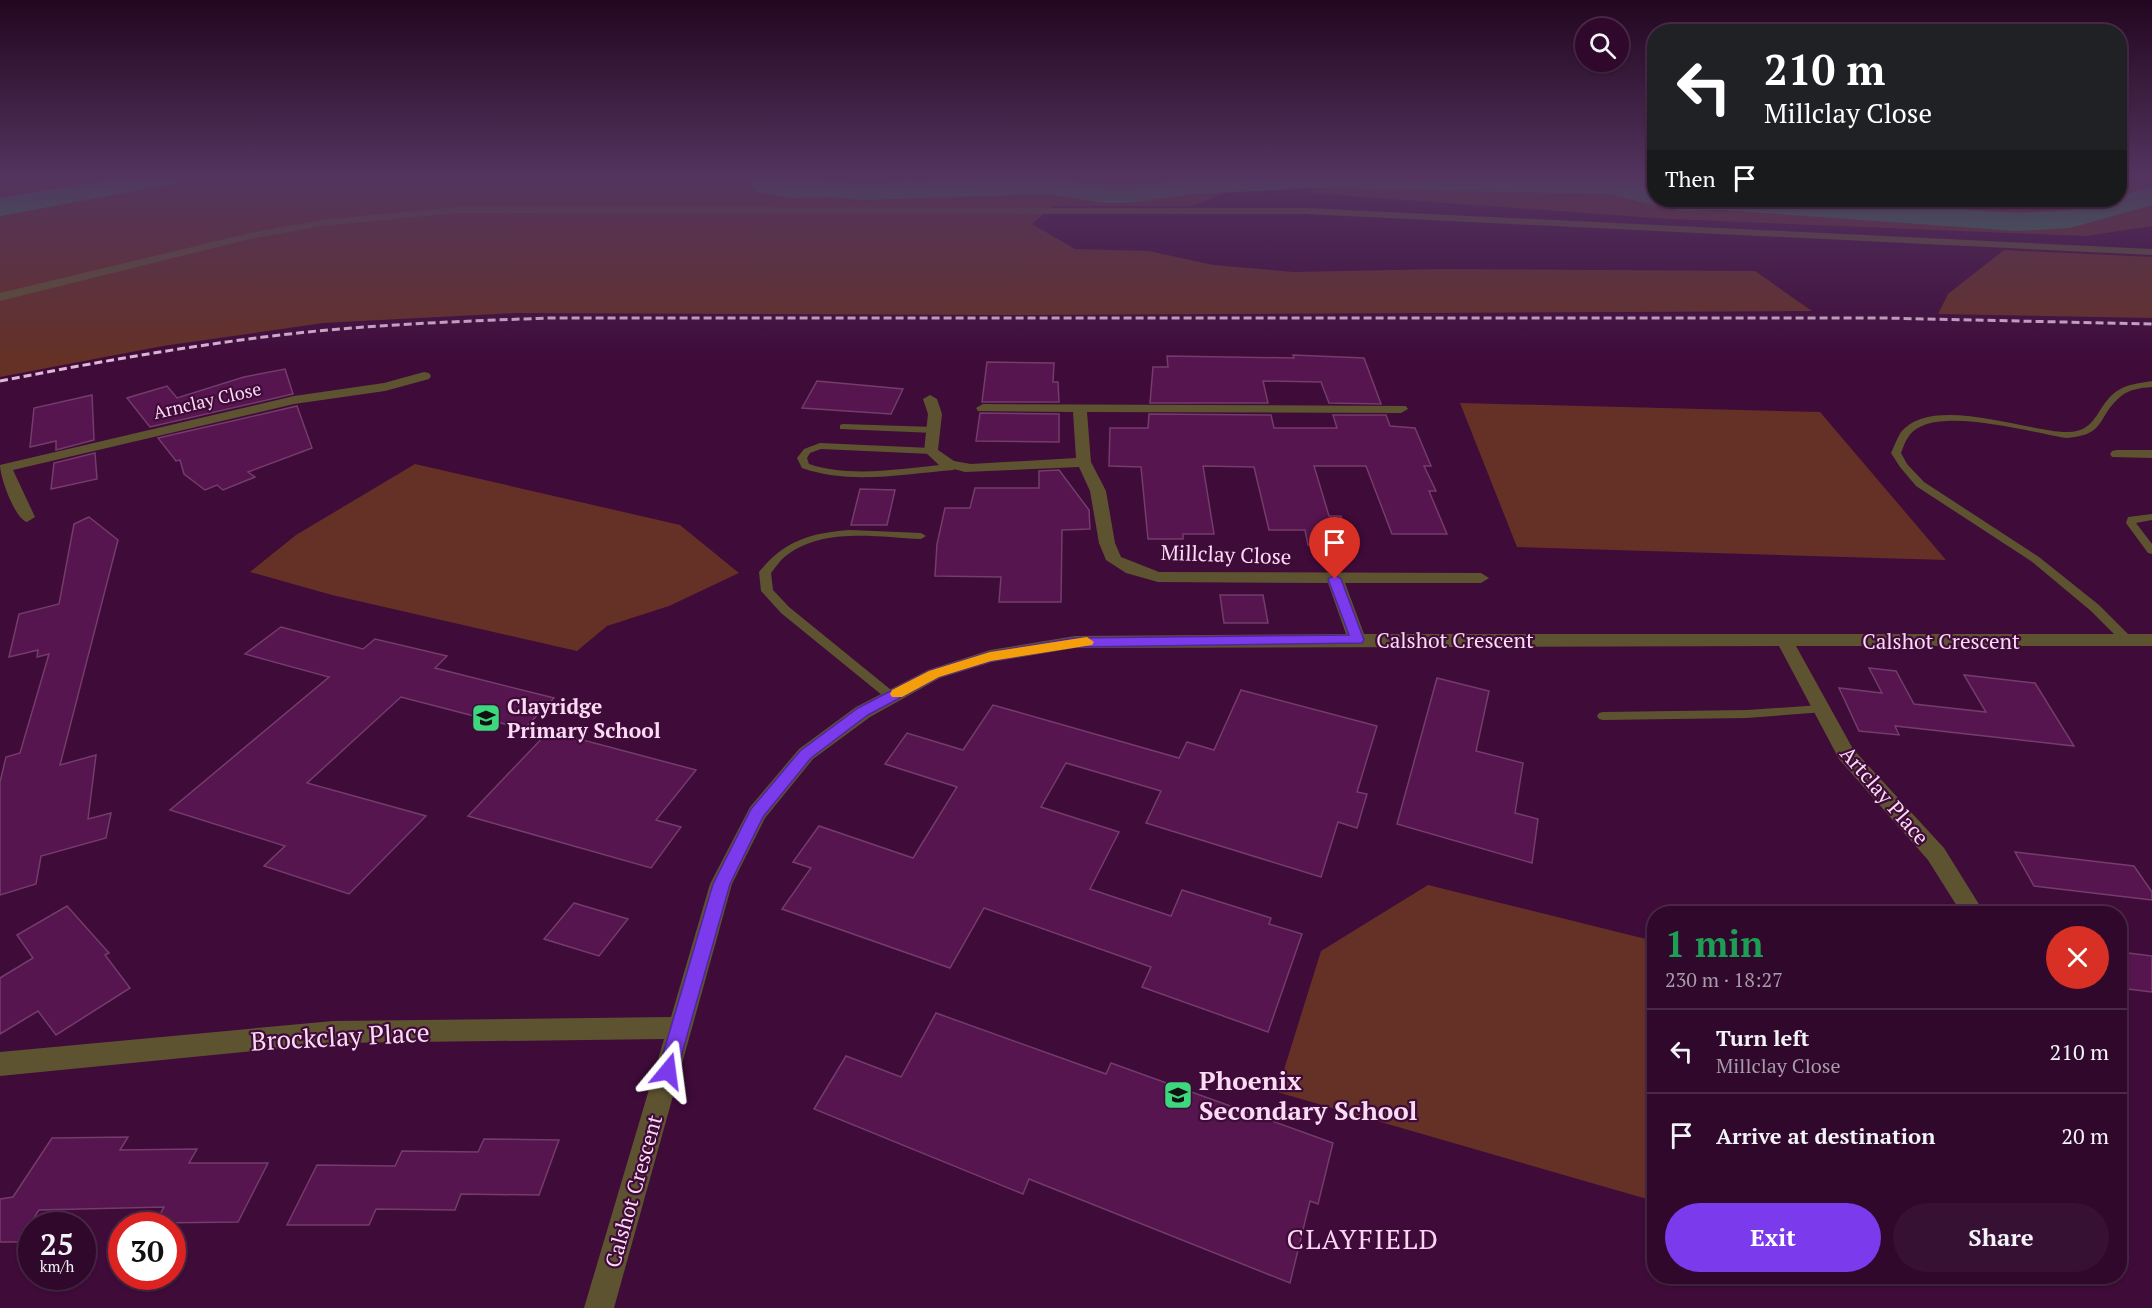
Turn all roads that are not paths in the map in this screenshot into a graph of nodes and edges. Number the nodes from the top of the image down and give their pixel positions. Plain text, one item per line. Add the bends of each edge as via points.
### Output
1 (242, 238) edge
2 (1864, 238) edge
3 (2152, 252) edge
4 (0, 297) edge
5 (424, 376) dead end
6 (2152, 384) edge
7 (930, 399) dead end
8 (983, 408) dead end
9 (1080, 408) junction
10 (1401, 409) dead end
11 (843, 427) dead end
12 (934, 430) junction
13 (931, 451) junction
14 (2117, 454) dead end
15 (2152, 454) edge
16 (1084, 462) junction
17 (953, 467) junction
18 (2, 469) edge
19 (27, 517) dead end
20 (2152, 517) edge
21 (921, 536) dead end
22 (2152, 551) edge
23 (1481, 578) dead end
24 (1335, 579) junction
25 (1357, 640) junction
26 (2127, 640) junction
27 (2152, 640) edge
28 (1785, 641) junction
29 (892, 697) junction
30 (1821, 709) junction
31 (1604, 716) dead end
32 (1969, 906) edge
33 (680, 1028) junction
34 (0, 1064) edge
35 (599, 1308) edge

1 - 4 street
2 - 3 street
5 - 18 street, Arnclay Close via 386,387 294,400
6 - 26 lane via 2117,395 2099,423 2080,434 1942,417 1913,426 1898,441 1896,453 1920,484 2035,559
7 - 12 street via 935,414
8 - 9 street
9 - 10 street
9 - 16 street, Millclay Close
11 - 12 lane
12 - 13 street
13 - 17 street
13 - 17 lane via 820,446 812,447 802,458 805,466 823,472
14 - 15 street
16 - 17 street
16 - 24 street, Millclay Close via 1098,491 1114,560 1132,569 1158,577
18 - 19 street
20 - 22 lane via 2132,519 2130,523
21 - 29 lane via 849,534 802,542 784,552 765,572 766,591 785,610
23 - 24 street, Millclay Close
24 - 25 street
25 - 28 street, Calshot Crescent
25 - 29 street, Calshot Crescent via 1075,642 990,656 934,674
26 - 27 street, Calshot Crescent
26 - 28 street, Calshot Crescent
28 - 30 street, Artclay Place
29 - 33 street, Calshot Crescent via 863,712 806,754 756,813 721,884
30 - 31 lane
30 - 32 street, Artclay Place via 1846,754 1936,855
33 - 34 street, Brockclay Place via 333,1032
33 - 35 street, Calshot Crescent

